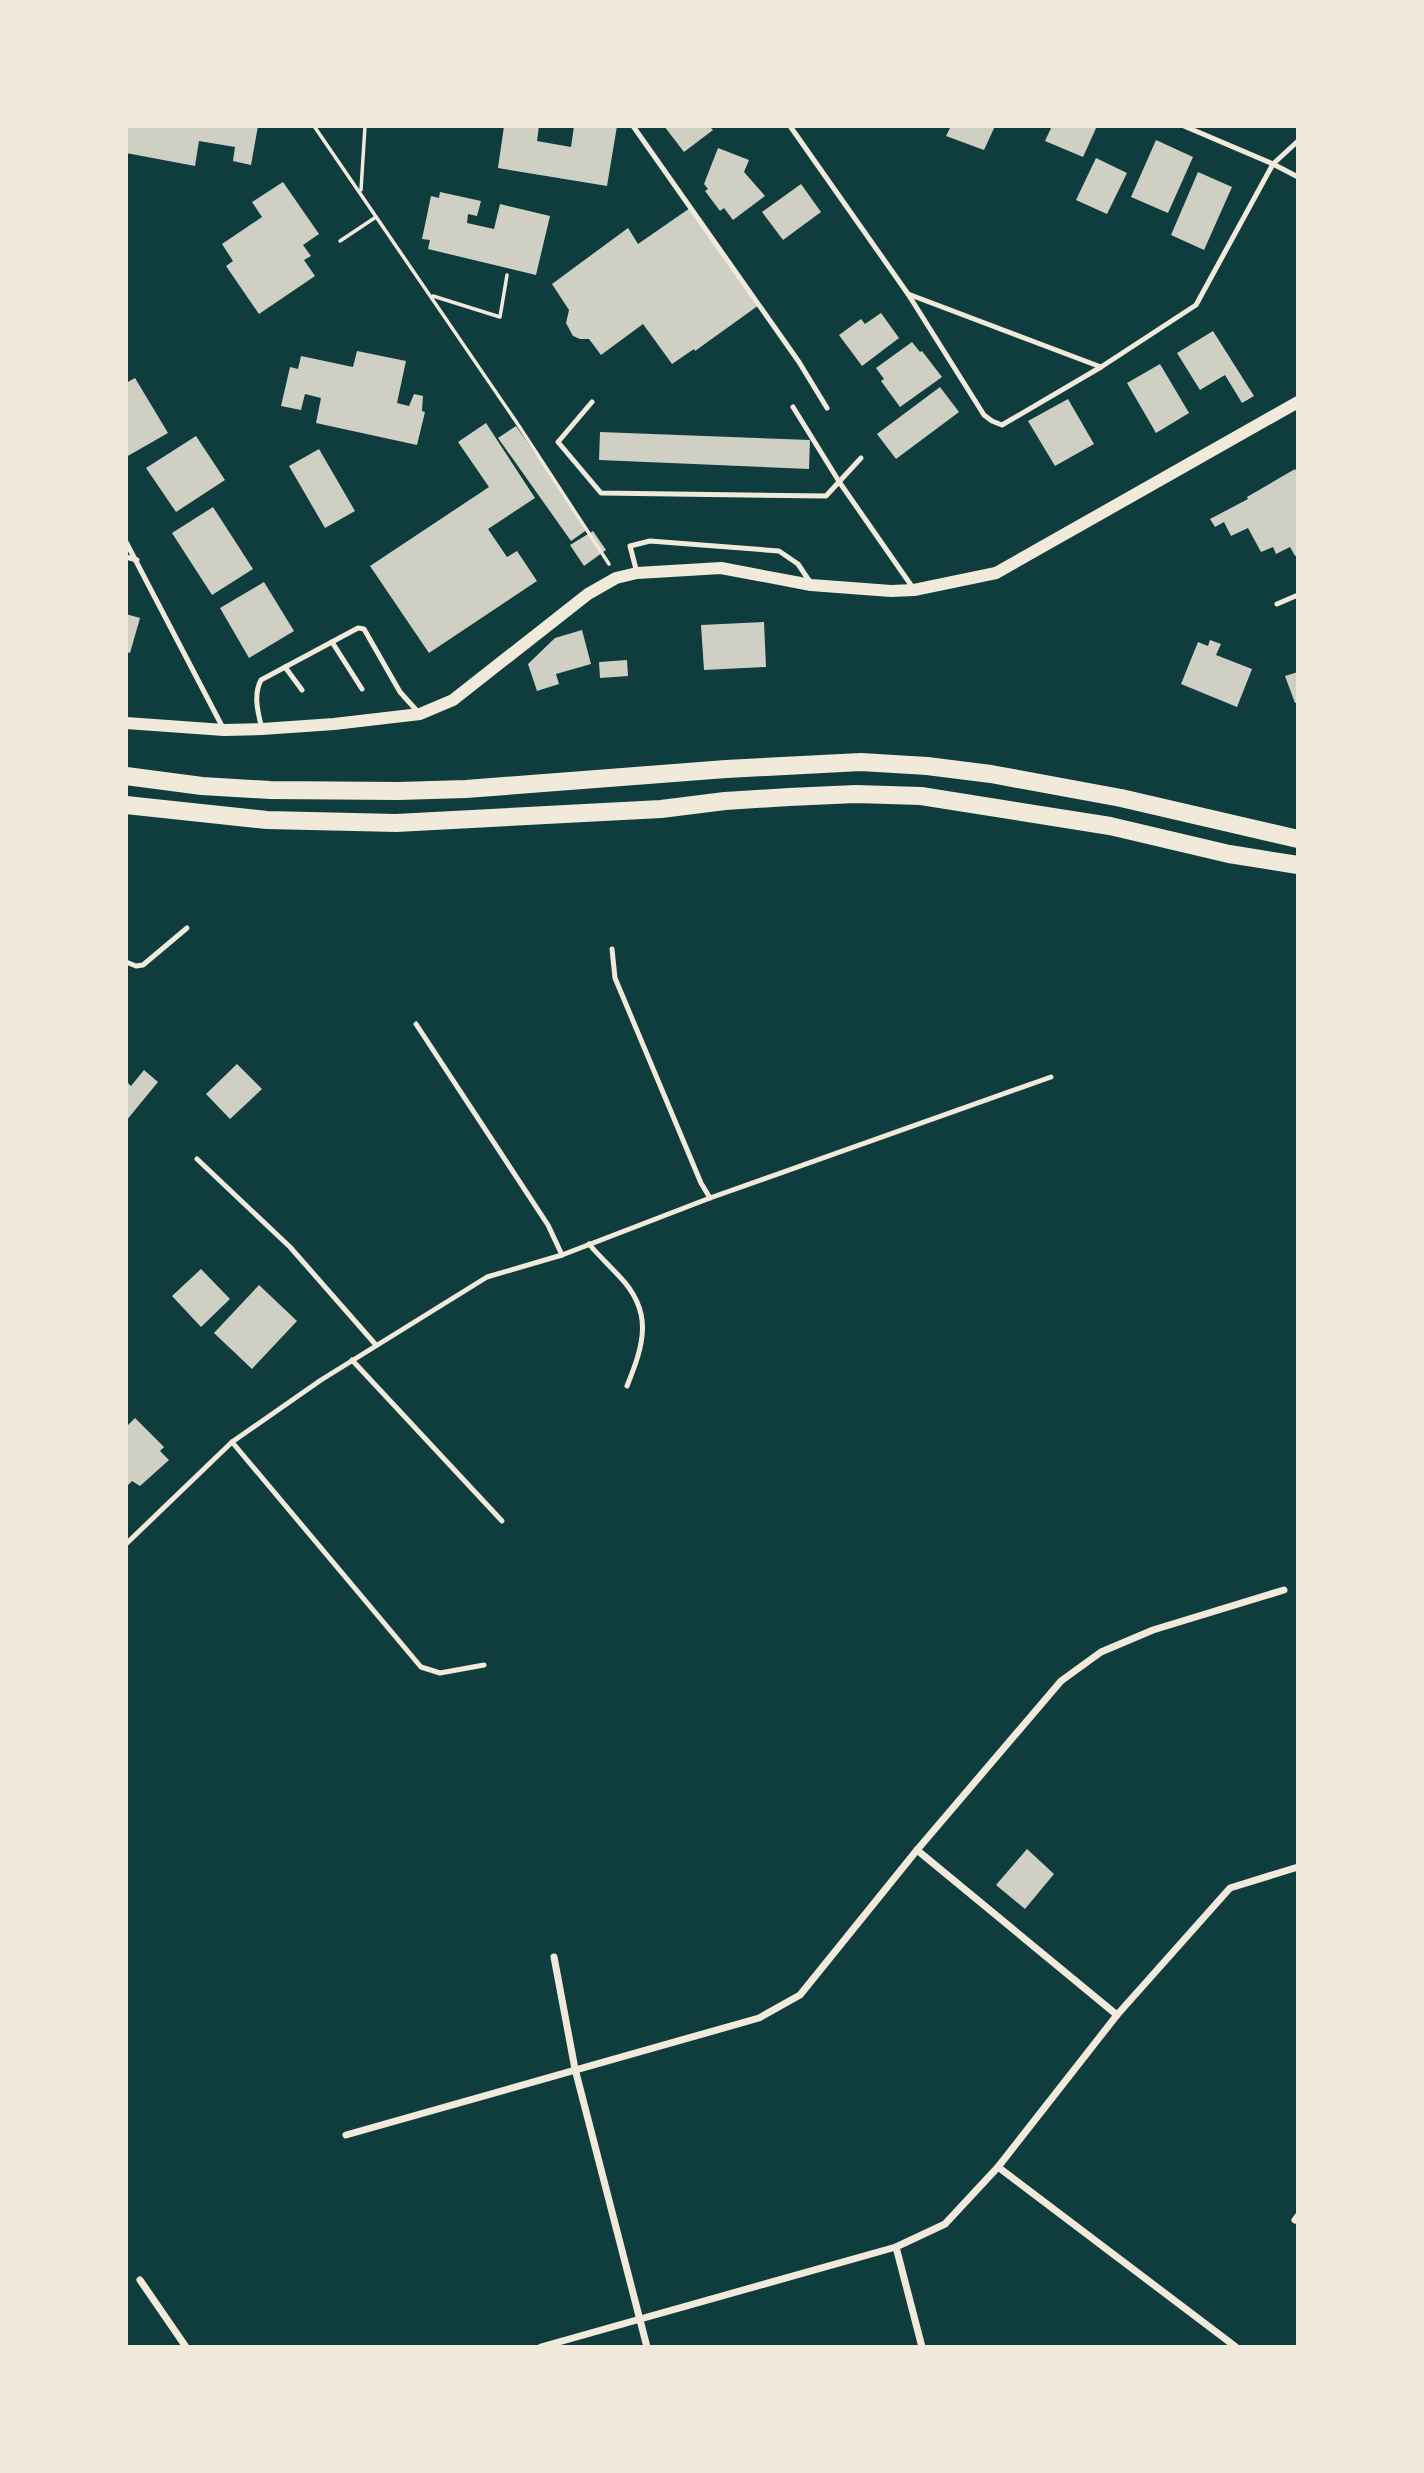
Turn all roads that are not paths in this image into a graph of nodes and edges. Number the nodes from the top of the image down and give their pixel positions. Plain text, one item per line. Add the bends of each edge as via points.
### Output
1 (633, 126) edge
2 (790, 126) edge
3 (1184, 126) edge
4 (1298, 141) edge
5 (1273, 164) junction
6 (1298, 177) edge
7 (908, 294) junction
8 (1101, 367) junction
9 (592, 402) dead end
10 (1298, 402) edge
11 (793, 407) dead end
12 (827, 408) dead end
13 (861, 458) dead end
14 (840, 484) junction
15 (126, 542) edge
16 (126, 558) edge
17 (137, 560) junction
18 (637, 573) junction
19 (811, 585) junction
20 (914, 590) junction
21 (1298, 595) edge
22 (1277, 604) dead end
23 (332, 642) junction
24 (285, 667) junction
25 (362, 689) dead end
26 (302, 690) dead end
27 (421, 714) junction
28 (126, 723) edge
29 (262, 729) junction
30 (225, 730) junction
31 (126, 776) edge
32 (126, 805) edge
33 (1298, 839) edge
34 (1298, 865) edge
35 (187, 928) dead end
36 (612, 949) dead end
37 (126, 962) edge
38 (416, 1024) dead end
39 (1051, 1077) dead end
40 (197, 1158) dead end
41 (710, 1198) junction
42 (589, 1244) junction
43 (562, 1255) junction
44 (376, 1345) junction
45 (352, 1360) junction
46 (626, 1386) dead end
47 (232, 1442) junction
48 (502, 1521) dead end
49 (126, 1544) edge
50 (1284, 1590) dead end
51 (484, 1665) dead end
52 (917, 1850) junction
53 (1298, 1867) edge
54 (554, 1957) dead end
55 (1117, 2015) junction
56 (575, 2069) junction
57 (346, 2135) dead end
58 (998, 2167) junction
59 (896, 2247) junction
60 (140, 2280) dead end
61 (640, 2319) junction
62 (186, 2347) edge
63 (541, 2347) edge
64 (647, 2347) edge
65 (922, 2347) edge
66 (1236, 2347) edge

1 - 12 lane
2 - 7 lane
3 - 5 lane
4 - 5 lane
5 - 6 lane
5 - 8 lane via 1196,305
7 - 8 lane
7 - 8 lane via 984,415 1002,425
9 - 14 lane via 558,442 601,493 826,496
10 - 20 street via 996,573
11 - 14 lane
13 - 14 lane
14 - 20 lane
15 - 17 lane
16 - 17 lane
17 - 30 lane
18 - 19 street via 722,568
18 - 19 lane via 630,545 650,541 779,551 798,565
18 - 27 street via 616,578 588,594 453,700
19 - 20 street
21 - 22 lane
23 - 24 lane
23 - 25 lane
23 - 27 lane via 364,629 400,692
24 - 26 lane
24 - 29 lane via 261,680 257,688
27 - 29 street
28 - 30 street
29 - 30 street
31 - 33 main road via 270,790 466,789 861,762 991,774
32 - 34 main road via 267,820 396,823 661,809 789,797 921,796 1110,825 1229,854
35 - 37 lane via 143,965
36 - 41 lane via 615,978
38 - 43 lane via 548,1226
39 - 41 lane
40 - 44 lane via 290,1247
41 - 42 lane
42 - 43 lane
42 - 46 lane via 629,1287 643,1319 639,1356
43 - 44 lane via 486,1277
44 - 45 lane
45 - 47 lane
45 - 48 lane
47 - 49 lane
47 - 51 lane via 421,1667 440,1674
50 - 52 street via 1153,1630 1101,1652 1061,1681
52 - 55 street
52 - 56 street via 800,1995 759,2018
53 - 55 street via 1230,1888
54 - 56 street
55 - 58 street
56 - 57 street
56 - 61 street
58 - 59 street via 945,2224
58 - 66 street
59 - 61 street
59 - 65 street
60 - 62 street
61 - 63 street
61 - 64 street

